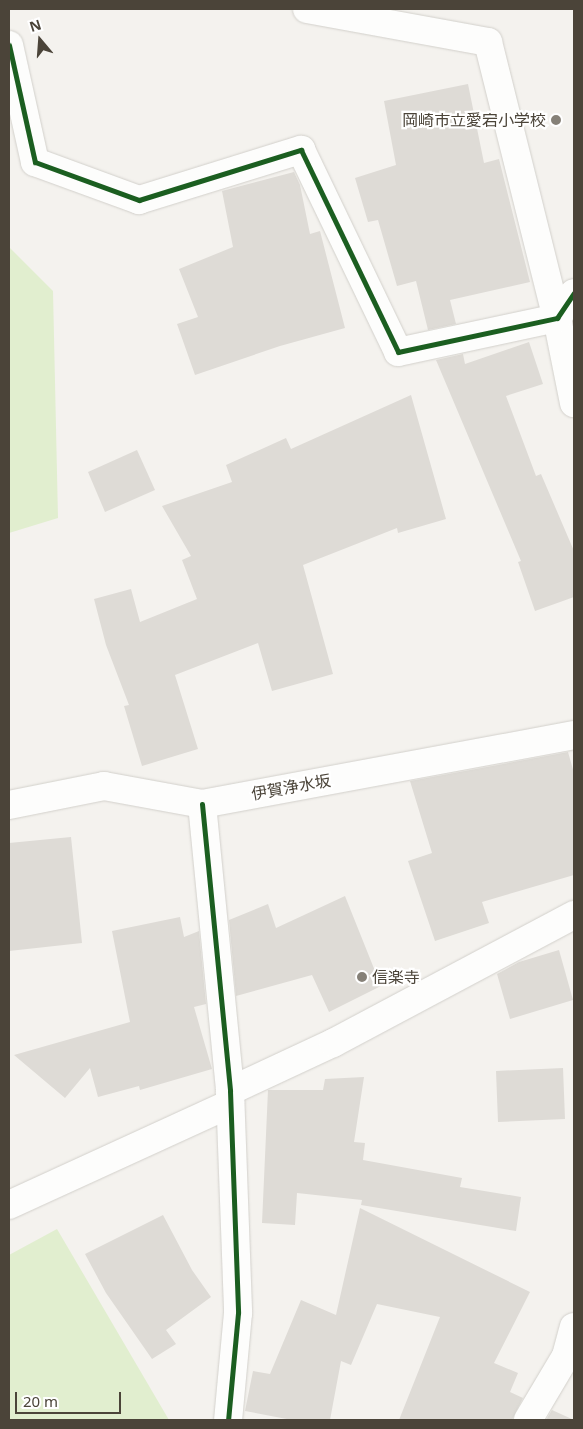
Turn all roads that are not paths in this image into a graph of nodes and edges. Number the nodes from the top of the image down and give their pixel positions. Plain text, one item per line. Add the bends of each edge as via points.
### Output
1 (307, 9) edge
2 (9, 45) edge
3 (574, 293) edge
4 (557, 318) junction
5 (574, 403) edge
6 (574, 735) edge
7 (202, 804) junction
8 (9, 805) edge
9 (574, 915) edge
10 (230, 1098) junction
11 (9, 1205) edge
12 (574, 1327) edge
13 (228, 1420) edge
14 (528, 1420) edge

1 - 4 street via 488,42
2 - 4 street via 35,162 139,200 302,150 398,352
3 - 4 street
4 - 5 street
6 - 7 street, 伊賀浄水坂
7 - 8 street, 伊賀浄水坂 via 104,786
7 - 10 street
9 - 10 street
10 - 11 street
10 - 13 street via 238,1313
12 - 14 street via 566,1356

